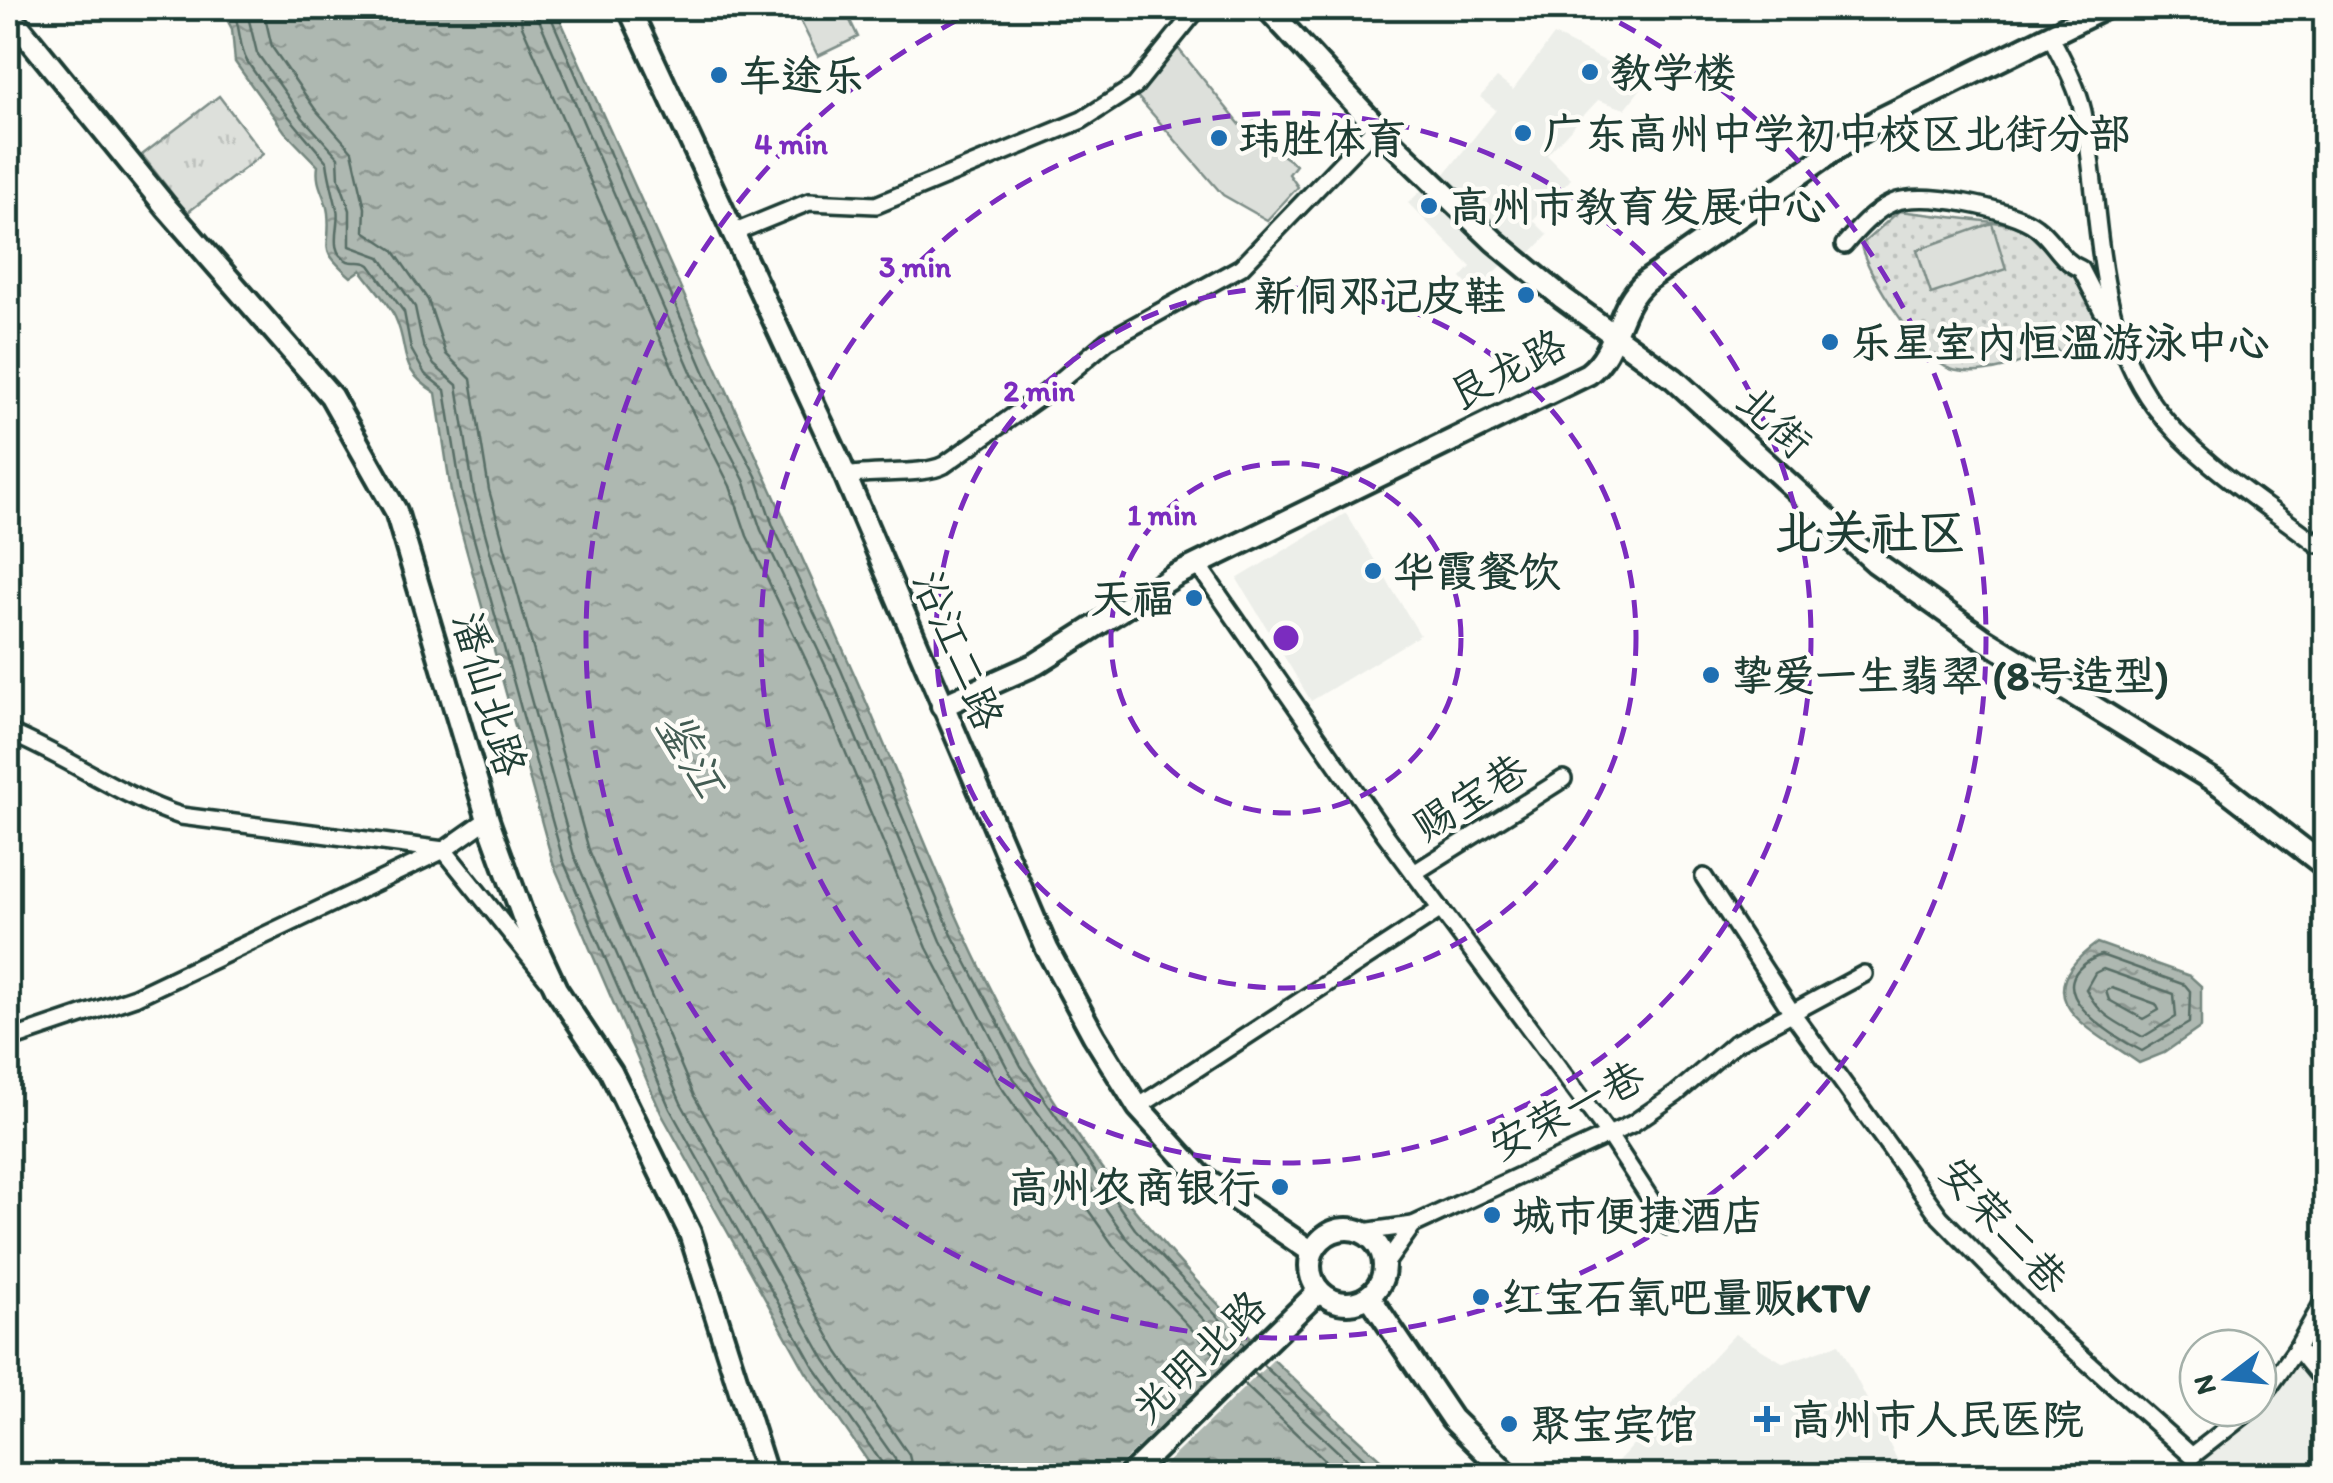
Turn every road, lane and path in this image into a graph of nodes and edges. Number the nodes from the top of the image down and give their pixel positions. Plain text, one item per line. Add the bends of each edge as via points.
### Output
1 (629, 8) edge
2 (1198, 8) edge
3 (1267, 8) edge
4 (2105, 8) edge
5 (8, 14) edge
6 (2050, 35) junction
7 (1376, 127) junction
8 (733, 232) junction
9 (1844, 244) dead end
10 (2115, 320) junction
11 (1615, 337) junction
12 (846, 476) junction
13 (2321, 538) edge
14 (1198, 566) junction
15 (942, 706) junction
16 (8, 732) edge
17 (1563, 779) dead end
18 (488, 818) junction
19 (444, 850) junction
20 (2326, 867) edge
21 (1414, 873) junction
22 (1704, 877) dead end
23 (1441, 910) junction
24 (1864, 974) dead end
25 (556, 989) junction
26 (1793, 1014) junction
27 (8, 1040) edge
28 (1138, 1107) junction
29 (1608, 1134) junction
30 (1413, 1224) junction
31 (1668, 1226) dead end
32 (1363, 1232) junction
33 (1312, 1252) junction
34 (1384, 1266) junction
35 (1319, 1291) junction
36 (1369, 1296) junction
37 (2326, 1297) edge
38 (2297, 1348) junction
39 (2278, 1375) edge
40 (2326, 1384) edge
41 (2228, 1428) edge
42 (766, 1476) edge
43 (1129, 1476) edge
44 (1510, 1476) edge

1 - 8 street, 沿江二路
2 - 8 street via 1135,86 1082,120 876,205 808,202
3 - 7 street, 北街
4 - 6 street, 艮龙路
5 - 18 street, 潘仙北路 via 331,396 396,511
6 - 10 street via 2082,108
6 - 11 street, 艮龙路 via 1924,95 1844,143 1646,281 1622,311
7 - 11 street, 北街 via 1518,262
7 - 12 street via 1241,267 1106,341 944,466 928,473
8 - 12 street, 沿江二路
9 - 10 street via 1897,201 1940,200 2006,212 2034,225 2066,263 2081,269 2102,310
10 - 13 street via 2143,388 2167,421 2206,458
11 - 14 street, 艮龙路 via 1608,354 1578,380
11 - 20 street, 北街 via 1674,379 1901,582 2220,784
12 - 15 street, 沿江二路
14 - 15 street, 艮龙路 via 1026,670
14 - 21 street
15 - 28 street, 沿江二路 via 1047,949
16 - 19 street via 181,816
17 - 21 street, 赐宝巷
18 - 19 street
18 - 25 street, 潘仙北路
19 - 25 street
19 - 27 street via 134,997
21 - 23 street
22 - 26 street
23 - 28 street
23 - 29 street
24 - 26 street, 安荣一巷
25 - 42 street, 潘仙北路 via 610,1072 690,1233
26 - 29 street, 安荣一巷 via 1734,1044 1657,1109
26 - 41 street, 安荣二巷 via 1940,1217 2047,1326 2192,1456
28 - 33 street, 沿江二路 via 1200,1175
29 - 30 street, 安荣一巷
29 - 31 street
30 - 32 street
30 - 34 street
32 - 33 street via 1339,1229
32 - 34 street via 1378,1246
33 - 35 street via 1310,1272
34 - 36 street
35 - 36 street via 1348,1303
35 - 43 street, 光明北路
36 - 44 street via 1452,1419
37 - 38 street
38 - 39 street
38 - 40 street

